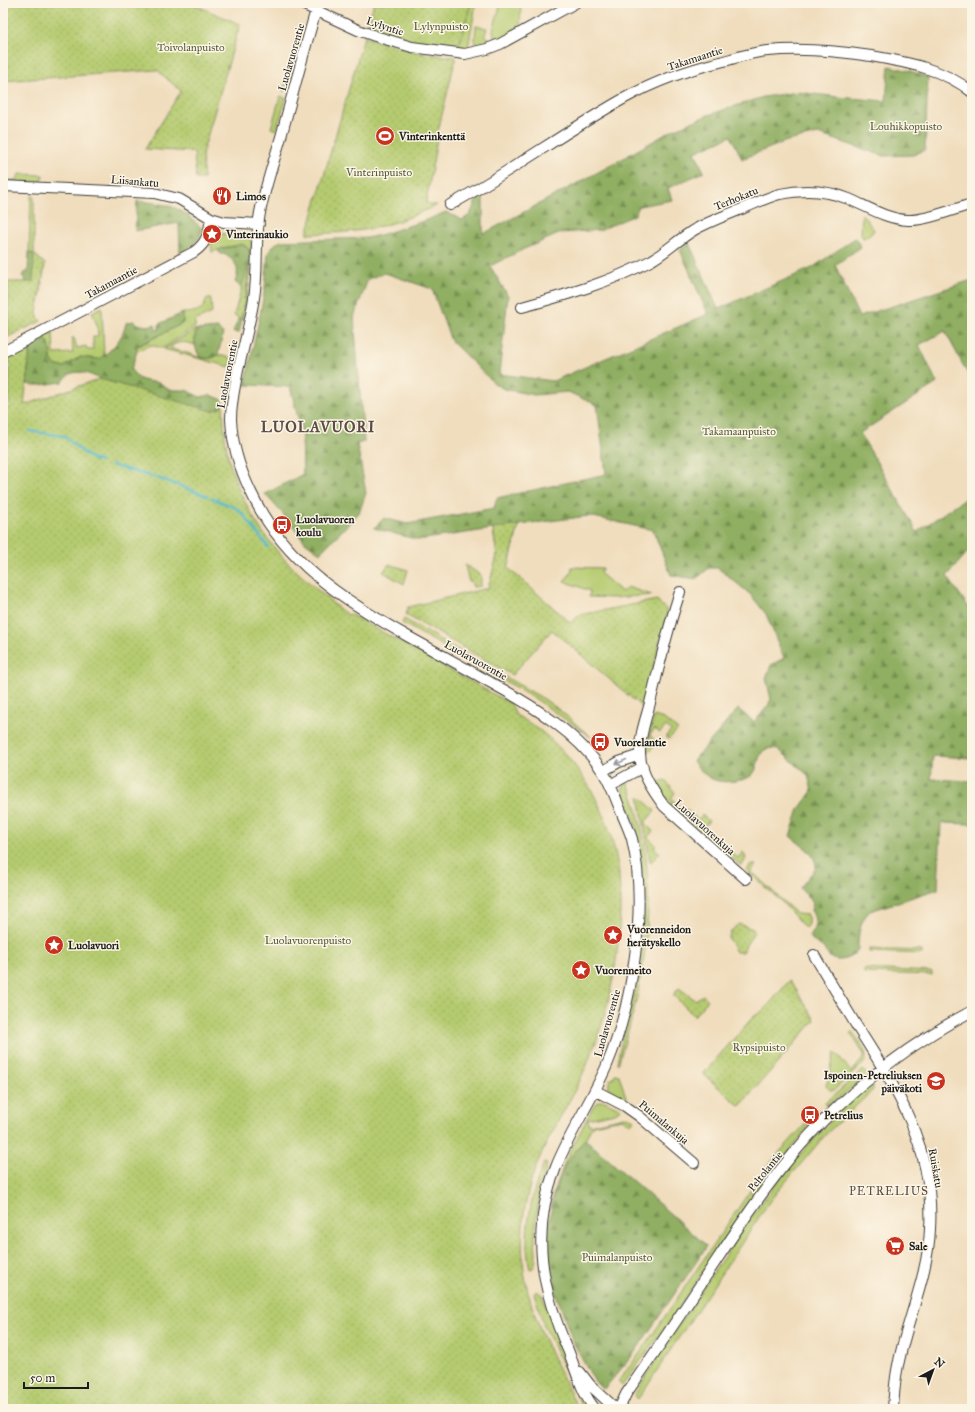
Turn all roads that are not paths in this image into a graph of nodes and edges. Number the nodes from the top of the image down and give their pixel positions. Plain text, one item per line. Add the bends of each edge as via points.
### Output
1 (300, 3) edge
2 (575, 3) edge
3 (317, 7) edge
4 (972, 92) edge
5 (3, 186) edge
6 (972, 204) edge
7 (450, 205) dead end
8 (211, 218) junction
9 (258, 224) junction
10 (522, 307) dead end
11 (3, 352) edge
12 (680, 592) dead end
13 (640, 755) junction
14 (642, 767) junction
15 (603, 771) junction
16 (610, 784) junction
17 (746, 879) dead end
18 (814, 955) dead end
19 (972, 1011) edge
20 (883, 1068) junction
21 (596, 1091) junction
22 (694, 1163) dead end
23 (574, 1364) junction
24 (614, 1408) edge
25 (595, 1409) edge
26 (891, 1409) edge

1 - 3 street, Lylyntie
2 - 3 street, Lylyntie via 500,44 465,54 392,42 358,30
3 - 9 street, Luolavuorentie
4 - 7 street, Takamaantie via 942,74 885,58 798,50 767,51 740,56 685,72 626,98
5 - 8 street, Liisankatu via 154,193 179,199
6 - 10 street, Terhokatu via 909,221 893,218 828,192 810,190 779,194 707,223 663,253 597,284
8 - 9 street, Liisankatu via 224,222
8 - 11 street, Takamaantie via 207,239 190,255
9 - 15 street, Luolavuorentie via 257,278 233,393 231,415 238,458 258,508 293,554 318,578 351,603 533,707 568,734
12 - 13 street via 640,743
13 - 14 street
13 -> 15 street
14 - 16 street
14 - 17 street, Luolavuorenkuja via 651,788 671,814
15 - 16 street, Luolavuorentie
16 - 21 street, Luolavuorentie via 631,837 637,882 637,928 632,974 624,1013
18 - 20 street, Ruiskatu
19 - 20 street, Peltolantie via 926,1037
20 - 24 street, Peltolantie via 824,1120 765,1189
20 - 26 street, Ruiskatu via 908,1113 923,1154 930,1207 930,1229 922,1279 898,1361
21 - 22 street, Puimalankuja via 636,1114
21 - 23 street, Luolavuorentie via 556,1166 545,1201 541,1234 544,1280 556,1324
23 - 24 street, Luolavuorentie via 590,1385
23 - 25 street, Luolavuorentie via 588,1399

